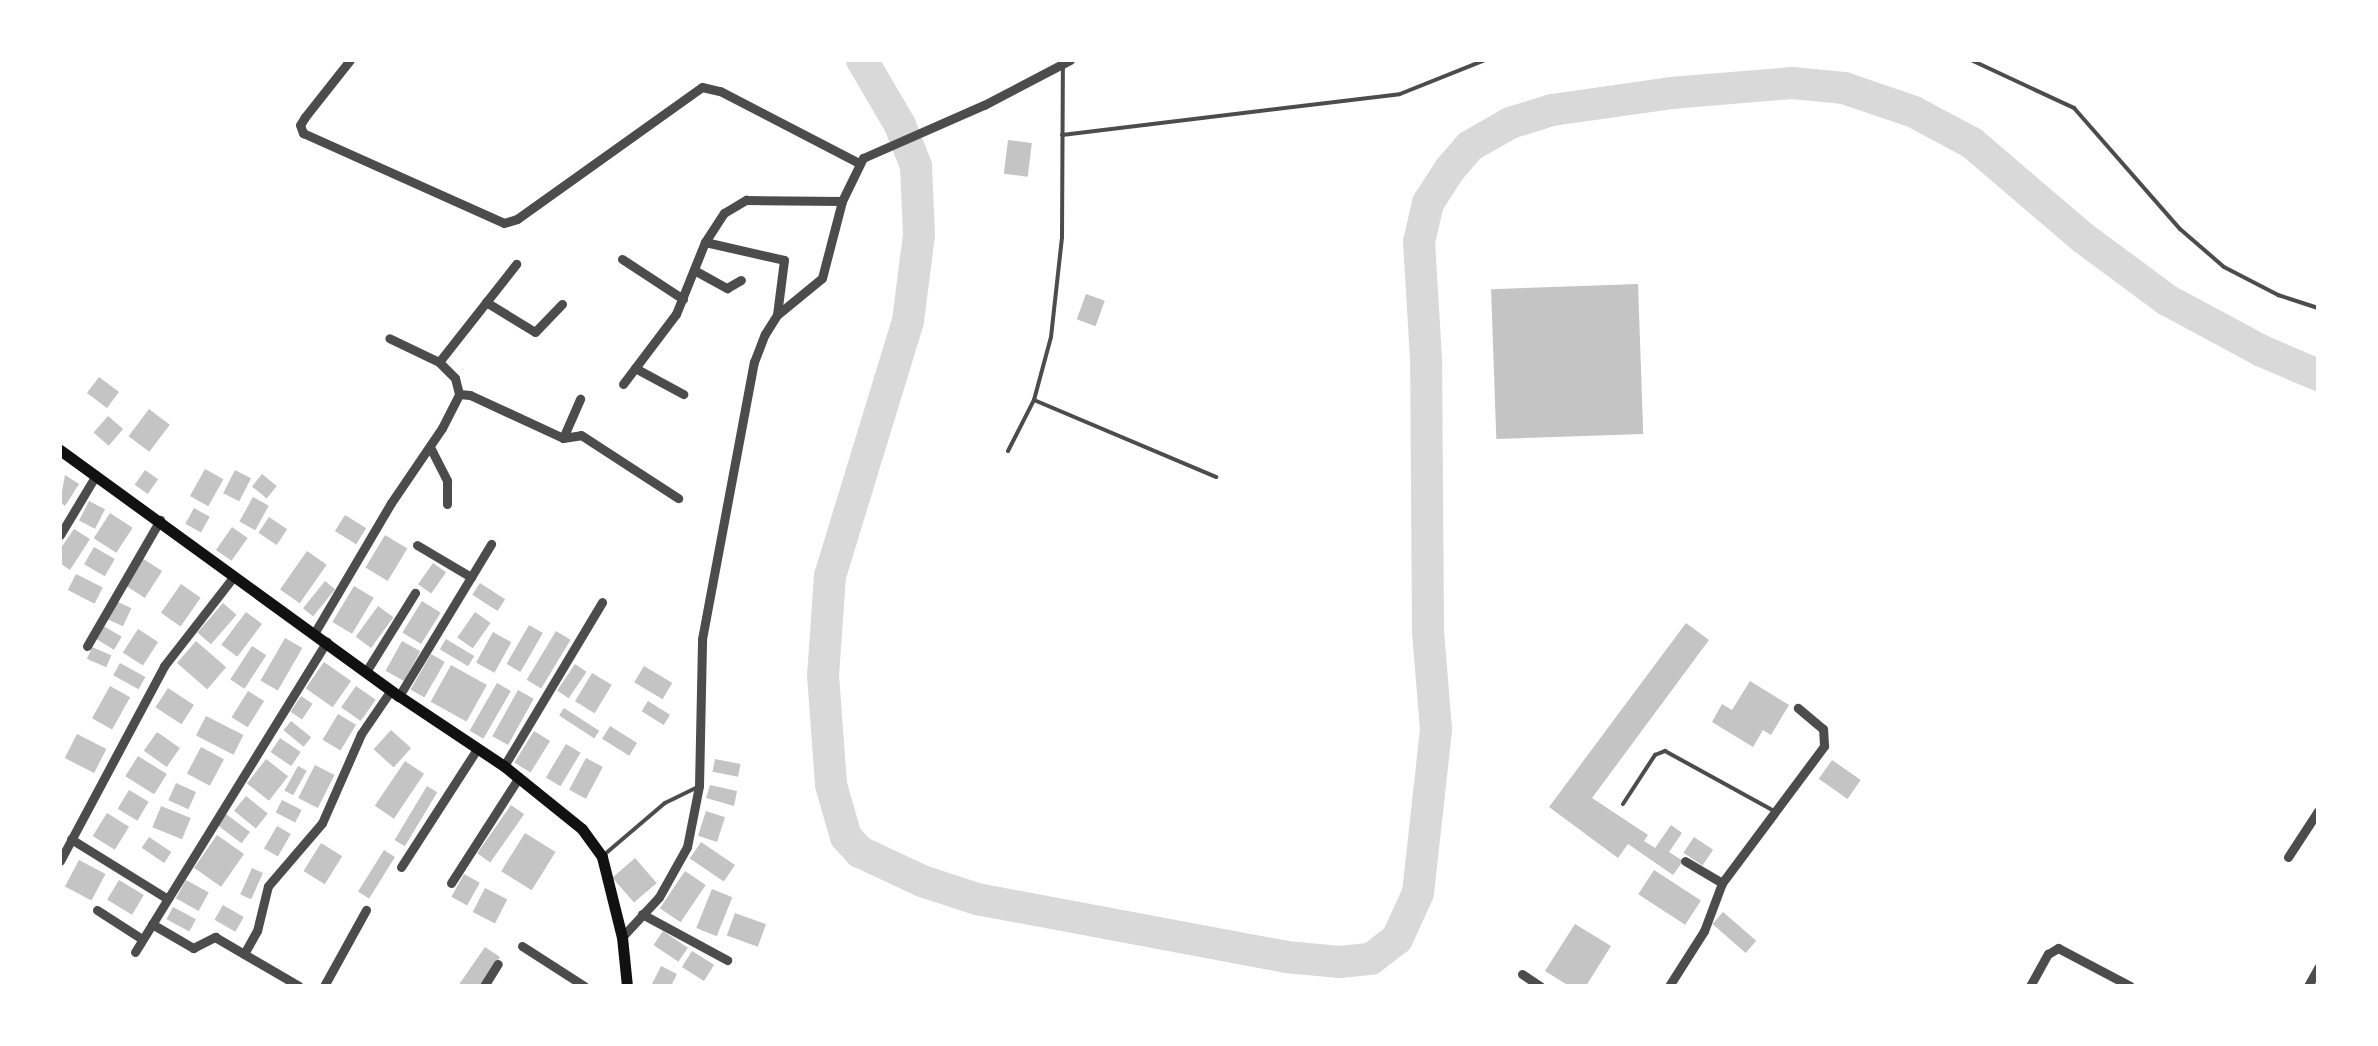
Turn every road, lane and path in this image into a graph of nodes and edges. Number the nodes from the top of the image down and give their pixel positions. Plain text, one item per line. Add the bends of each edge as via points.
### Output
1 (350, 60) edge
2 (1485, 60) edge
3 (1970, 60) edge
4 (1066, 62) edge
5 (1062, 136) junction
6 (859, 163) junction
7 (842, 201) junction
8 (705, 242) junction
9 (622, 259) dead end
10 (516, 264) dead end
11 (694, 270) junction
12 (741, 280) dead end
13 (682, 299) junction
14 (486, 302) junction
15 (562, 304) dead end
16 (2318, 308) edge
17 (777, 315) junction
18 (388, 338) dead end
19 (439, 362) junction
20 (636, 368) junction
21 (623, 384) dead end
22 (458, 394) junction
23 (683, 394) dead end
24 (580, 400) dead end
25 (1034, 400) junction
26 (562, 438) junction
27 (430, 447) junction
28 (60, 450) edge
29 (1008, 451) dead end
30 (96, 475) junction
31 (1216, 477) dead end
32 (678, 498) dead end
33 (447, 504) dead end
34 (160, 520) junction
35 (60, 535) edge
36 (491, 544) dead end
37 (417, 545) dead end
38 (234, 576) junction
39 (471, 576) junction
40 (415, 593) dead end
41 (602, 602) dead end
42 (315, 632) junction
43 (327, 642) junction
44 (86, 646) dead end
45 (367, 670) junction
46 (395, 693) junction
47 (1798, 708) dead end
48 (477, 749) junction
49 (504, 766) junction
50 (519, 777) junction
51 (699, 786) junction
52 (1623, 804) dead end
53 (2318, 811) edge
54 (1776, 812) junction
55 (71, 839) junction
56 (602, 857) junction
57 (2288, 857) dead end
58 (60, 860) edge
59 (1684, 861) dead end
60 (401, 867) dead end
61 (452, 882) dead end
62 (1722, 882) junction
63 (166, 898) junction
64 (97, 910) dead end
65 (366, 910) dead end
66 (642, 914) junction
67 (152, 924) junction
68 (622, 936) junction
69 (142, 939) junction
70 (522, 946) dead end
71 (135, 952) dead end
72 (244, 954) junction
73 (727, 960) dead end
74 (498, 964) dead end
75 (2318, 968) edge
76 (1522, 974) dead end
77 (299, 986) edge
78 (324, 986) edge
79 (484, 986) edge
80 (584, 986) edge
81 (627, 986) edge
82 (1540, 986) edge
83 (1669, 986) edge
84 (2030, 986) edge
85 (2130, 986) edge
86 (2308, 986) edge

1 - 6 street via 305,116 304,134 504,223 702,87 720,90
2 - 5 lane via 1400,94
3 - 16 lane via 2074,108 2180,229 2224,268
4 - 5 lane
4 - 6 street
5 - 25 lane via 1052,338
6 - 7 street
7 - 8 street via 746,200 724,213
7 - 17 street via 822,278
8 - 11 street
8 - 17 street via 784,260
9 - 13 street
10 - 14 street
11 - 12 street via 727,288
11 - 13 street
13 - 20 street
14 - 15 street via 535,332
14 - 19 street
17 - 51 street via 754,362 702,640
18 - 19 street
19 - 22 street via 455,378
20 - 21 street
20 - 23 street
22 - 26 street
22 - 27 street
24 - 26 street
25 - 29 lane
25 - 31 lane
26 - 32 street via 580,435
27 - 33 street via 447,481
27 - 42 street
28 - 30 main road
30 - 34 main road
30 - 35 street
34 - 38 main road
34 - 44 street
36 - 39 street
37 - 39 street
38 - 42 main road
38 - 55 street via 164,666
39 - 46 street
40 - 45 street
41 - 49 street
42 - 43 main road
43 - 45 main road
43 - 63 street
45 - 46 main road
46 - 48 main road
46 - 72 street via 361,734 322,823 268,886
47 - 54 street via 1826,737
48 - 49 main road
48 - 60 street
49 - 50 main road
50 - 56 main road via 582,828
50 - 61 street
51 - 56 lane via 654,811
51 - 66 street via 687,847
52 - 54 lane via 1654,755 1665,750
53 - 57 street
54 - 62 street
55 - 58 street
55 - 63 street
56 - 68 main road
59 - 62 street
62 - 83 street via 1704,931
63 - 67 street
64 - 69 street
65 - 78 street
66 - 68 street
66 - 73 street
67 - 69 street
67 - 72 street via 194,948 215,936
68 - 81 main road
69 - 71 street
70 - 80 street
72 - 77 street
74 - 79 street
75 - 86 street
76 - 82 street
84 - 85 street via 2058,948

